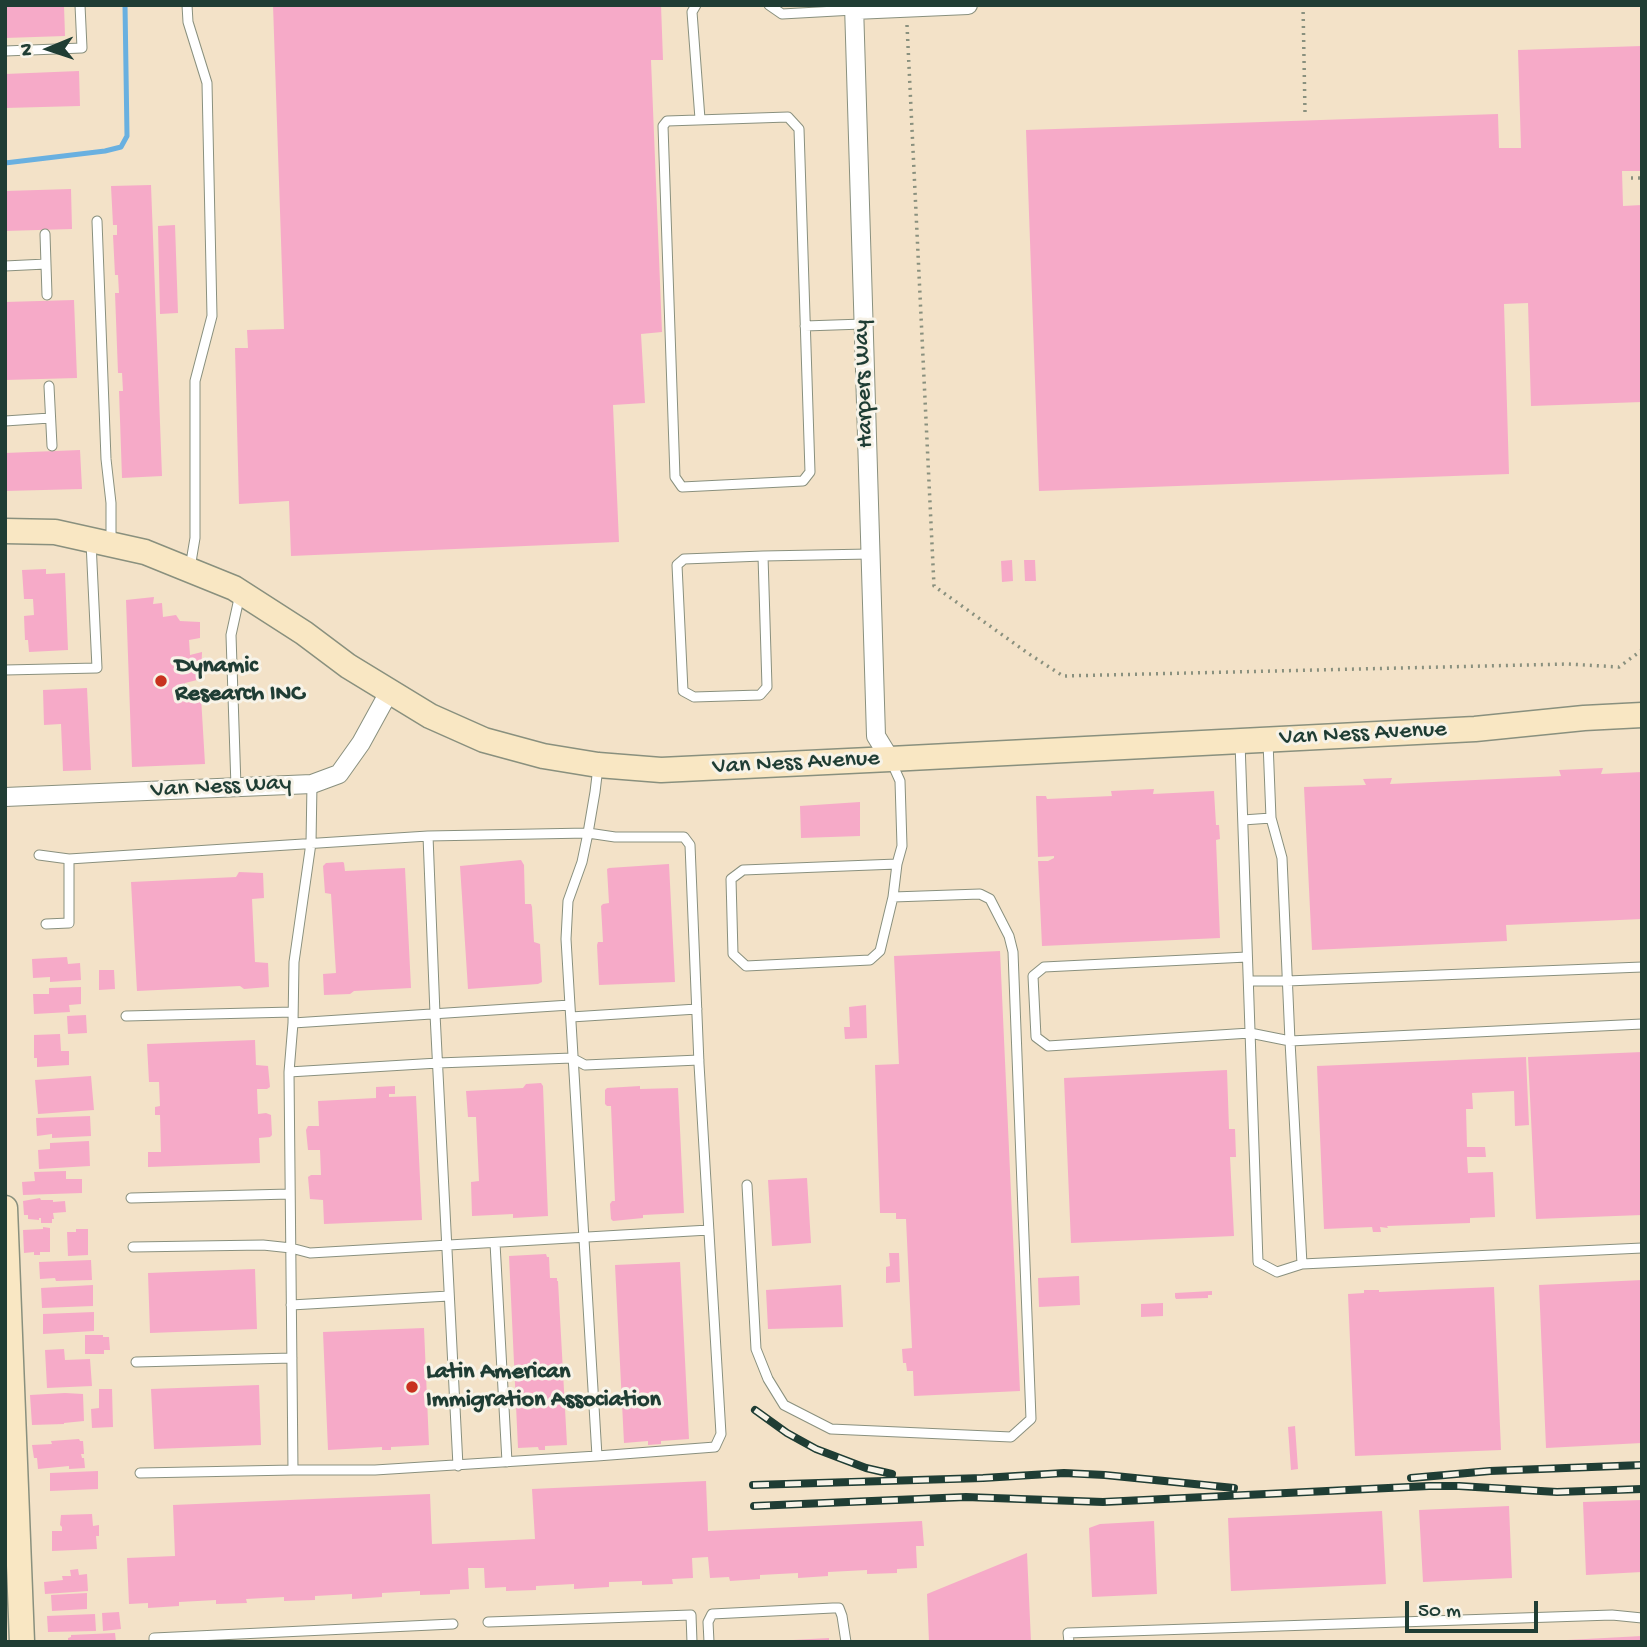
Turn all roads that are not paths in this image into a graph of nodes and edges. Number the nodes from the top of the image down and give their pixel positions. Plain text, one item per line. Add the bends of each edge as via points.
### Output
1 (80, 5) edge
2 (187, 5) edge
3 (696, 5) edge
4 (769, 5) edge
5 (968, 5) edge
6 (851, 7) edge
7 (5, 51) edge
8 (699, 119) junction
9 (97, 220) dead end
10 (44, 234) dead end
11 (46, 264) junction
12 (5, 266) edge
13 (47, 295) dead end
14 (863, 324) junction
15 (805, 326) junction
16 (49, 386) dead end
17 (50, 418) junction
18 (5, 421) edge
19 (52, 446) dead end
20 (5, 531) edge
21 (101, 542) junction
22 (870, 554) junction
23 (763, 556) junction
24 (190, 570) junction
25 (240, 592) junction
26 (5, 670) edge
27 (389, 692) junction
28 (1642, 715) edge
29 (1268, 740) junction
30 (1240, 742) junction
31 (890, 759) junction
32 (598, 765) junction
33 (312, 784) junction
34 (236, 787) junction
35 (5, 797) edge
36 (1271, 818) junction
37 (1243, 820) junction
38 (588, 833) junction
39 (428, 836) junction
40 (311, 843) junction
41 (39, 855) dead end
42 (69, 859) junction
43 (897, 864) junction
44 (893, 897) junction
45 (46, 924) dead end
46 (1247, 957) junction
47 (1642, 967) edge
48 (1249, 981) junction
49 (1287, 981) junction
50 (570, 1005) junction
51 (697, 1009) junction
52 (293, 1012) junction
53 (435, 1014) junction
54 (126, 1016) dead end
55 (571, 1017) junction
56 (293, 1023) junction
57 (1642, 1024) edge
58 (1250, 1033) junction
59 (1290, 1041) junction
60 (572, 1058) junction
61 (699, 1060) junction
62 (438, 1063) junction
63 (289, 1072) junction
64 (747, 1185) dead end
65 (290, 1194) junction
66 (131, 1198) dead end
67 (5, 1208) edge
68 (709, 1230) junction
69 (585, 1238) junction
70 (495, 1243) junction
71 (446, 1246) junction
72 (133, 1247) dead end
73 (291, 1248) junction
74 (1642, 1248) edge
75 (1302, 1264) junction
76 (449, 1296) junction
77 (291, 1305) junction
78 (292, 1358) junction
79 (136, 1362) dead end
80 (597, 1456) junction
81 (508, 1462) junction
82 (458, 1466) junction
83 (293, 1470) junction
84 (140, 1473) dead end
85 (1642, 1618) edge
86 (488, 1622) dead end
87 (453, 1624) dead end
88 (22, 1642) edge
89 (154, 1642) edge
90 (692, 1642) edge
91 (709, 1642) edge
92 (846, 1642) edge
93 (1069, 1642) edge

1 - 7 lane via 82,48
2 - 24 lane via 207,83 212,316 194,381 195,538
3 - 8 lane via 692,12
4 - 6 lane via 782,14
5 - 6 street
6 - 14 street, Harpers Way
8 - 15 lane via 788,117 799,129
8 - 15 lane via 667,121 663,126 675,477 681,487 803,481 810,472
9 - 21 lane via 111,503
10 - 11 lane
11 - 12 lane
11 - 13 lane
14 - 15 lane
14 - 22 street, Harpers Way
16 - 17 lane
17 - 18 lane
17 - 19 lane
20 - 21 main road, Van Ness Avenue via 55,532
21 - 24 main road, Van Ness Avenue via 145,552
21 - 26 lane via 97,668
22 - 23 lane
22 - 31 street, Harpers Way via 876,736
23 - 23 lane via 684,559 677,565 683,691 694,697 760,695 768,687
24 - 25 main road, Van Ness Avenue
25 - 27 main road, Van Ness Avenue
25 - 34 lane via 231,635
27 - 32 main road, Van Ness Avenue via 484,740
27 - 33 street, Van Ness Way via 339,774
28 - 29 main road, Van Ness Avenue
29 - 30 main road, Van Ness Avenue
29 - 36 lane
30 - 31 main road, Van Ness Avenue
30 - 37 lane
31 - 32 main road, Van Ness Avenue via 661,770
31 - 43 lane via 900,780 902,846
32 - 38 lane
33 - 34 street, Van Ness Way
33 - 40 lane
34 - 35 street, Van Ness Way
36 - 37 lane
36 - 49 lane via 1282,858
37 - 46 lane
38 - 39 lane
38 - 50 lane via 568,901
38 - 51 lane via 684,837 691,845
39 - 40 lane
39 - 53 lane
40 - 42 lane
40 - 52 lane via 294,962
41 - 42 lane
42 - 45 lane via 69,923
43 - 44 lane
43 - 44 lane via 743,870 731,879 733,954 746,965 870,960 880,951
44 - 64 lane via 980,894 990,899 1009,936 1031,1419 1011,1437 831,1430 784,1405 756,1349
46 - 48 lane
46 - 58 lane via 1044,967 1033,976 1037,1037 1048,1046
47 - 49 lane
48 - 49 lane
48 - 58 lane
49 - 59 lane
50 - 53 lane
50 - 55 lane
51 - 55 lane
51 - 61 lane
52 - 54 lane
52 - 56 lane
53 - 56 lane
53 - 62 lane
55 - 60 lane
56 - 63 lane
57 - 59 lane
58 - 59 lane
58 - 75 lane via 1258,1262 1278,1272
59 - 75 lane
60 - 61 lane via 585,1065
60 - 62 lane
60 - 69 lane
61 - 68 lane
62 - 63 lane
62 - 71 lane
63 - 65 lane
65 - 66 lane
65 - 73 lane
67 - 88 main road
68 - 69 lane
68 - 80 lane via 721,1434 715,1447
69 - 70 lane
69 - 80 lane
70 - 71 lane
70 - 81 lane
71 - 73 lane via 310,1253
71 - 76 lane
72 - 73 lane
73 - 77 lane
74 - 75 lane
76 - 77 lane
76 - 82 lane
77 - 78 lane
78 - 79 lane
78 - 83 lane
80 - 81 lane
81 - 82 lane
82 - 83 lane
83 - 84 lane
85 - 93 lane via 1598,1615 1068,1633
86 - 90 lane via 691,1615
87 - 89 lane via 154,1638
91 - 92 lane via 712,1614 833,1608 839,1608

